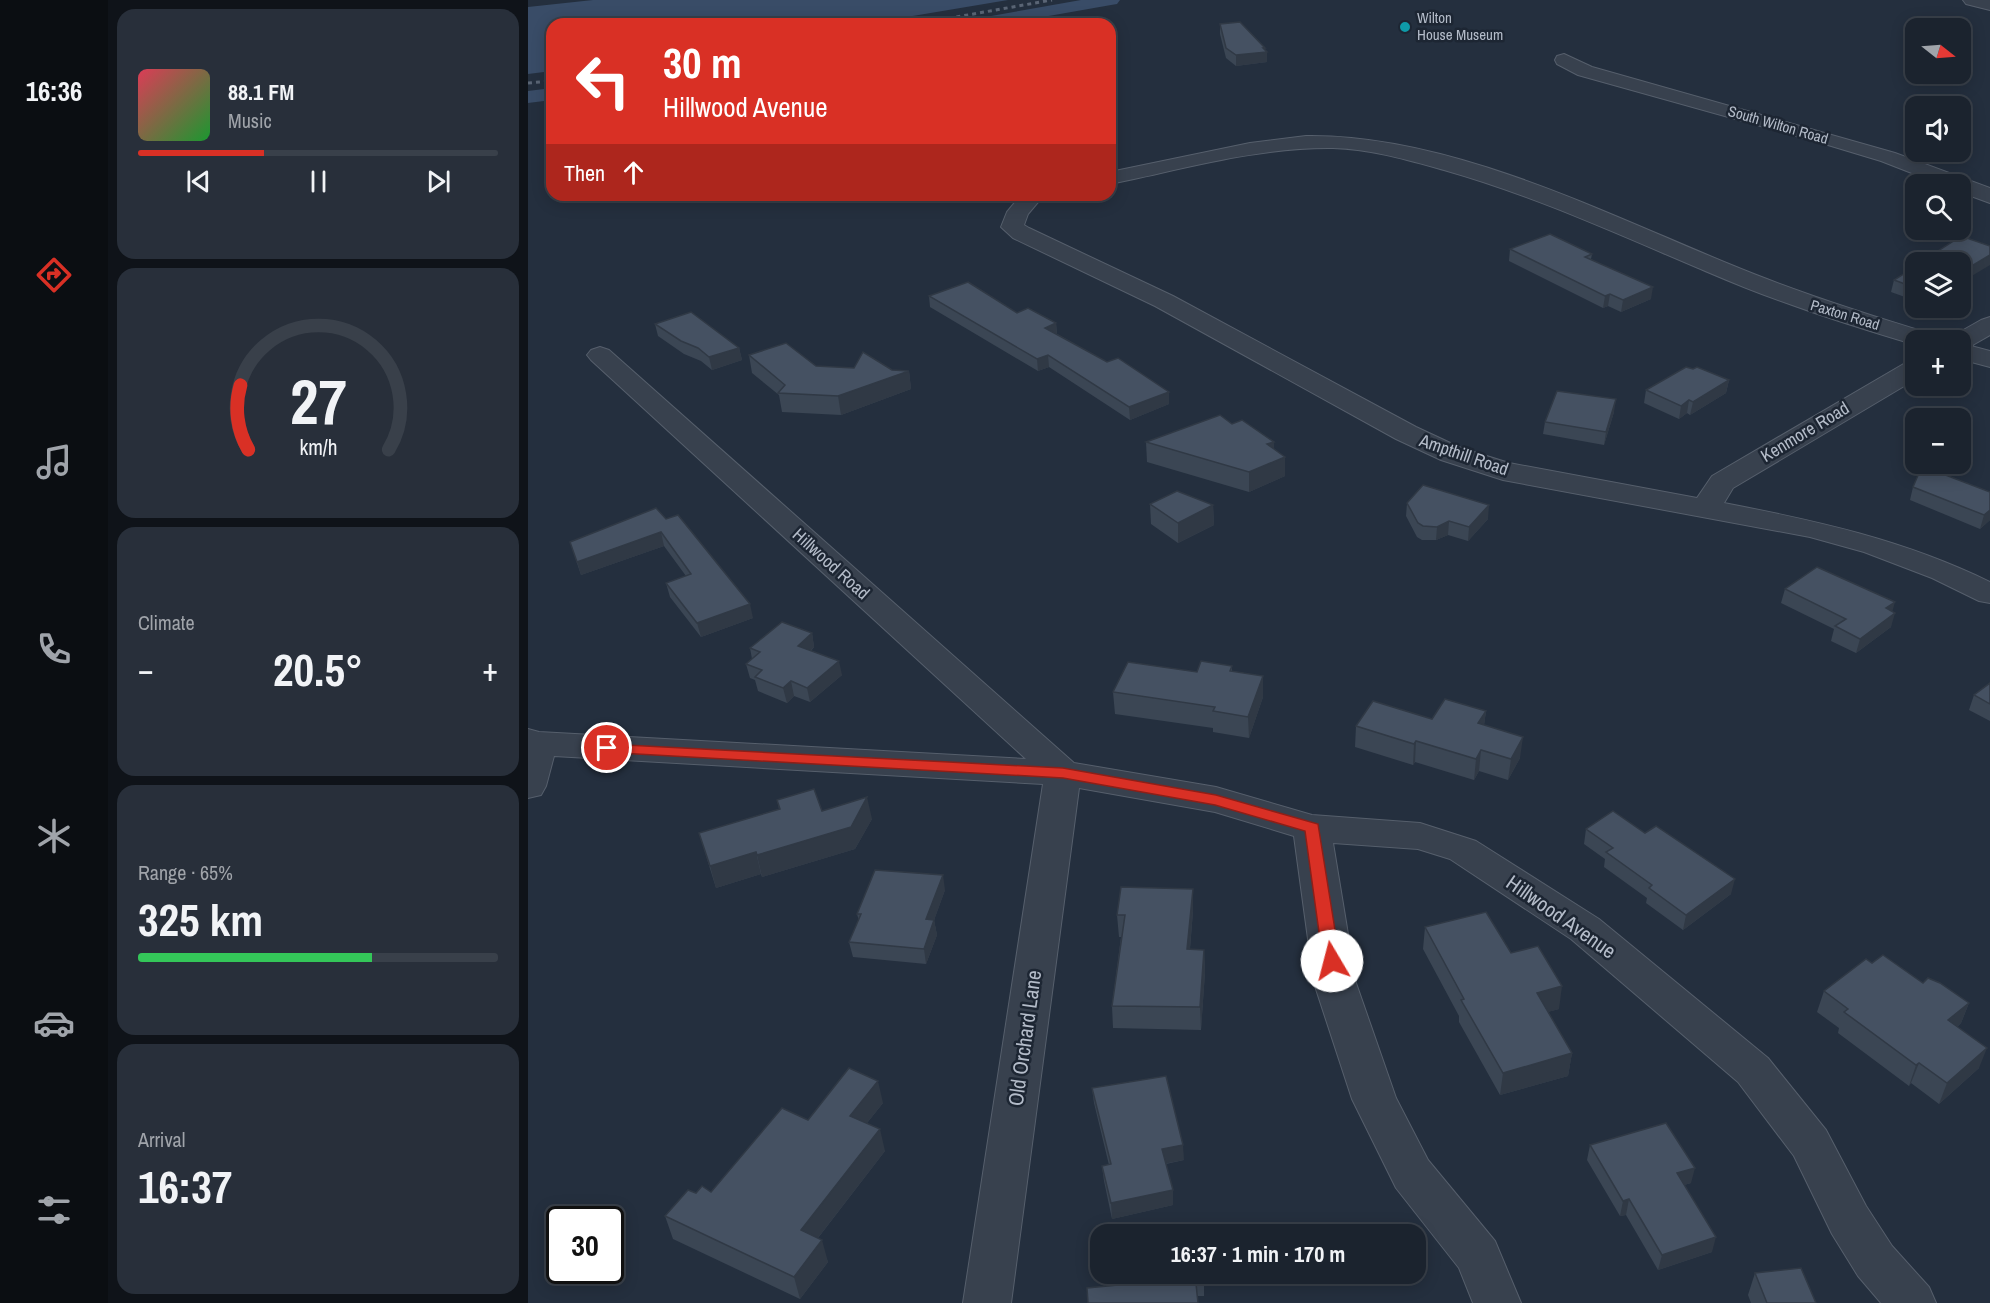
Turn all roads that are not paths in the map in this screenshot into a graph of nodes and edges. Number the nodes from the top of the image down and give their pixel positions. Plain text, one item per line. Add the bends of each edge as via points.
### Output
1 (1972, 0) edge
2 (1990, 5) edge
3 (1563, 60) dead end
4 (1116, 177) edge
5 (1990, 196) edge
6 (1028, 201) edge
7 (1990, 325) edge
8 (1905, 334) edge
9 (1971, 336) edge
10 (1971, 354) edge
11 (600, 355) dead end
12 (1990, 358) edge
13 (1905, 374) edge
14 (1706, 508) junction
15 (1990, 594) edge
16 (534, 743) edge
17 (1063, 773) junction
18 (528, 786) edge
19 (1312, 828) junction
20 (987, 1303) edge
21 (1497, 1303) edge
22 (1912, 1303) edge

1 - 2 street
3 - 5 street, South Wilton Road via 1585,71 1846,144
4 - 8 street, Paxton Road via 1289,143 1365,144 1468,169 1527,189 1799,301
6 - 14 street, Ampthill Road via 1012,227 1020,233 1164,301 1406,434 1503,471
7 - 9 street
10 - 12 street
11 - 17 street, Hillwood Road
13 - 14 street, Kenmore Road via 1722,482
14 - 15 street, Ampthill Road via 1814,529 1875,546 1943,571
16 - 17 street, Hillwood Avenue
16 - 18 street
17 - 19 street, Hillwood Avenue via 1216,800
17 - 20 street, Old Orchard Lane
19 - 21 street via 1335,983 1374,1099 1412,1174 1478,1256
19 - 22 street, Hillwood Avenue via 1420,836 1463,850 1585,929 1753,1070 1810,1143 1875,1261

